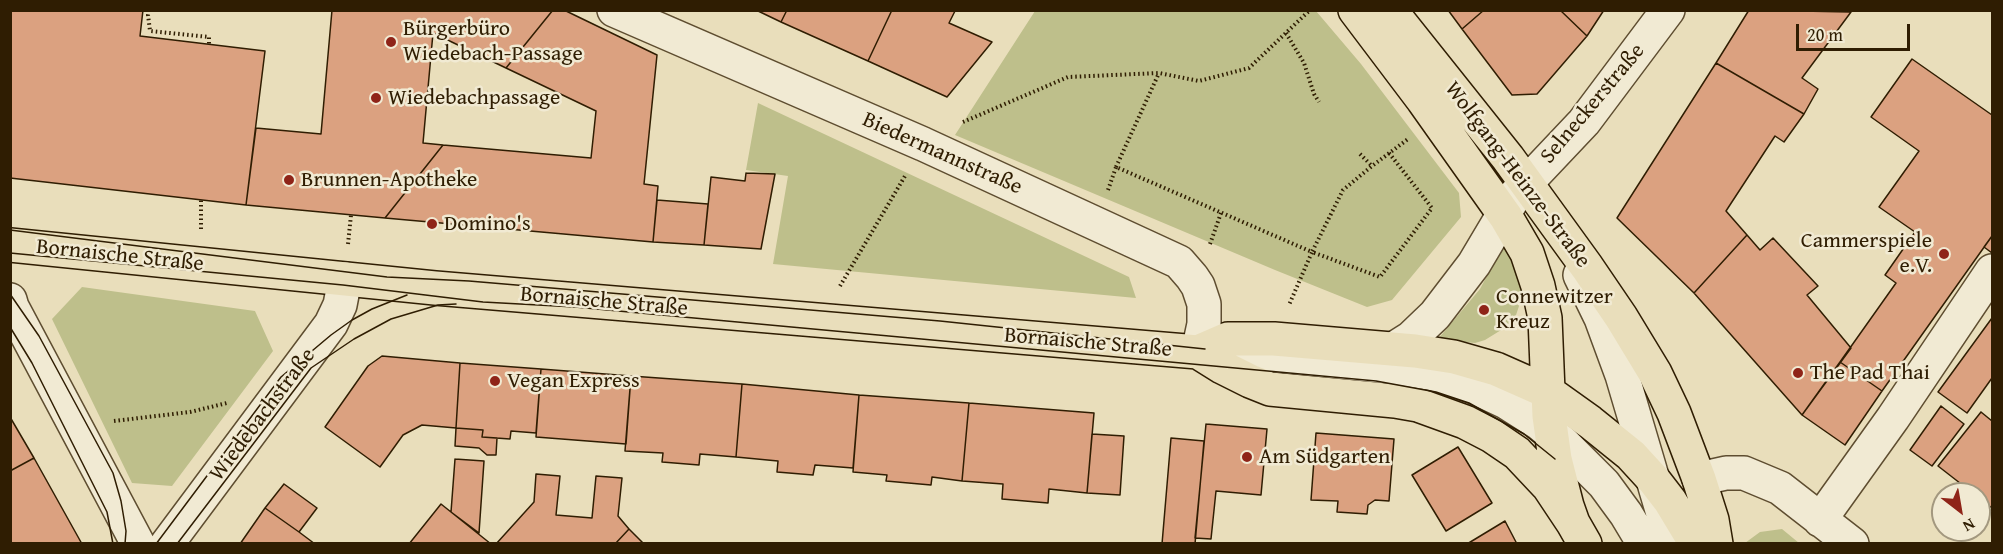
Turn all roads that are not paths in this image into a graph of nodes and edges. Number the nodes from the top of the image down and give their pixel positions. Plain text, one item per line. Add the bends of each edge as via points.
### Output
1 (614, 10) edge
2 (1355, 10) edge
3 (1390, 10) edge
4 (1668, 10) edge
5 (1515, 197) junction
6 (10, 245) edge
7 (1992, 271) edge
8 (345, 279) junction
9 (10, 300) edge
10 (1202, 350) junction
11 (1392, 350) junction
12 (1548, 392) junction
13 (1553, 446) junction
14 (1653, 479) junction
15 (1699, 479) junction
16 (1820, 520) junction
17 (1579, 533) edge
18 (138, 543) edge
19 (167, 543) edge
20 (1619, 543) edge
21 (1644, 543) edge
22 (1672, 543) edge
23 (1696, 543) edge
24 (1716, 543) edge
25 (1852, 543) edge

1 - 10 street, Biedermannstraße via 923,144 1175,260 1188,270 1204,304
2 - 5 main road, Wolfgang-Heinze-Straße via 1423,100
3 - 5 main road, Wolfgang-Heinze-Straße via 1461,97
4 - 5 street, Selneckerstraße via 1584,122
5 - 11 street, Wolfgang-Heinze-Straße via 1474,264 1435,315
5 - 12 main road, Wolfgang-Heinze-Straße via 1545,318
5 - 14 street via 1566,248 1601,318
5 - 15 main road, Wolfgang-Heinze-Straße via 1621,317 1655,373
6 - 8 main road, Bornaische Straße
7 - 16 street
8 - 10 main road, Bornaische Straße
8 - 19 street, Wiedebachstraße via 331,324
9 - 18 street
10 - 11 main road, Bornaische Straße via 1236,338
10 - 13 street via 1434,374 1506,402
10 - 17 main road, Bornaische Straße via 1231,372 1270,388 1418,405 1465,422 1517,453 1549,487
11 - 12 main road, Bornaische Straße via 1479,363
12 - 13 main road, Wolfgang-Heinze-Straße
12 - 14 main road, Bornaische Straße via 1608,436
13 - 17 main road, Wolfgang-Heinze-Straße via 1562,491
13 - 20 street
13 - 21 street via 1604,484
14 - 22 street
14 - 23 main road, Bornaische Straße
15 - 16 street via 1744,473 1780,488
15 - 24 main road, Wolfgang-Heinze-Straße
16 - 25 street

